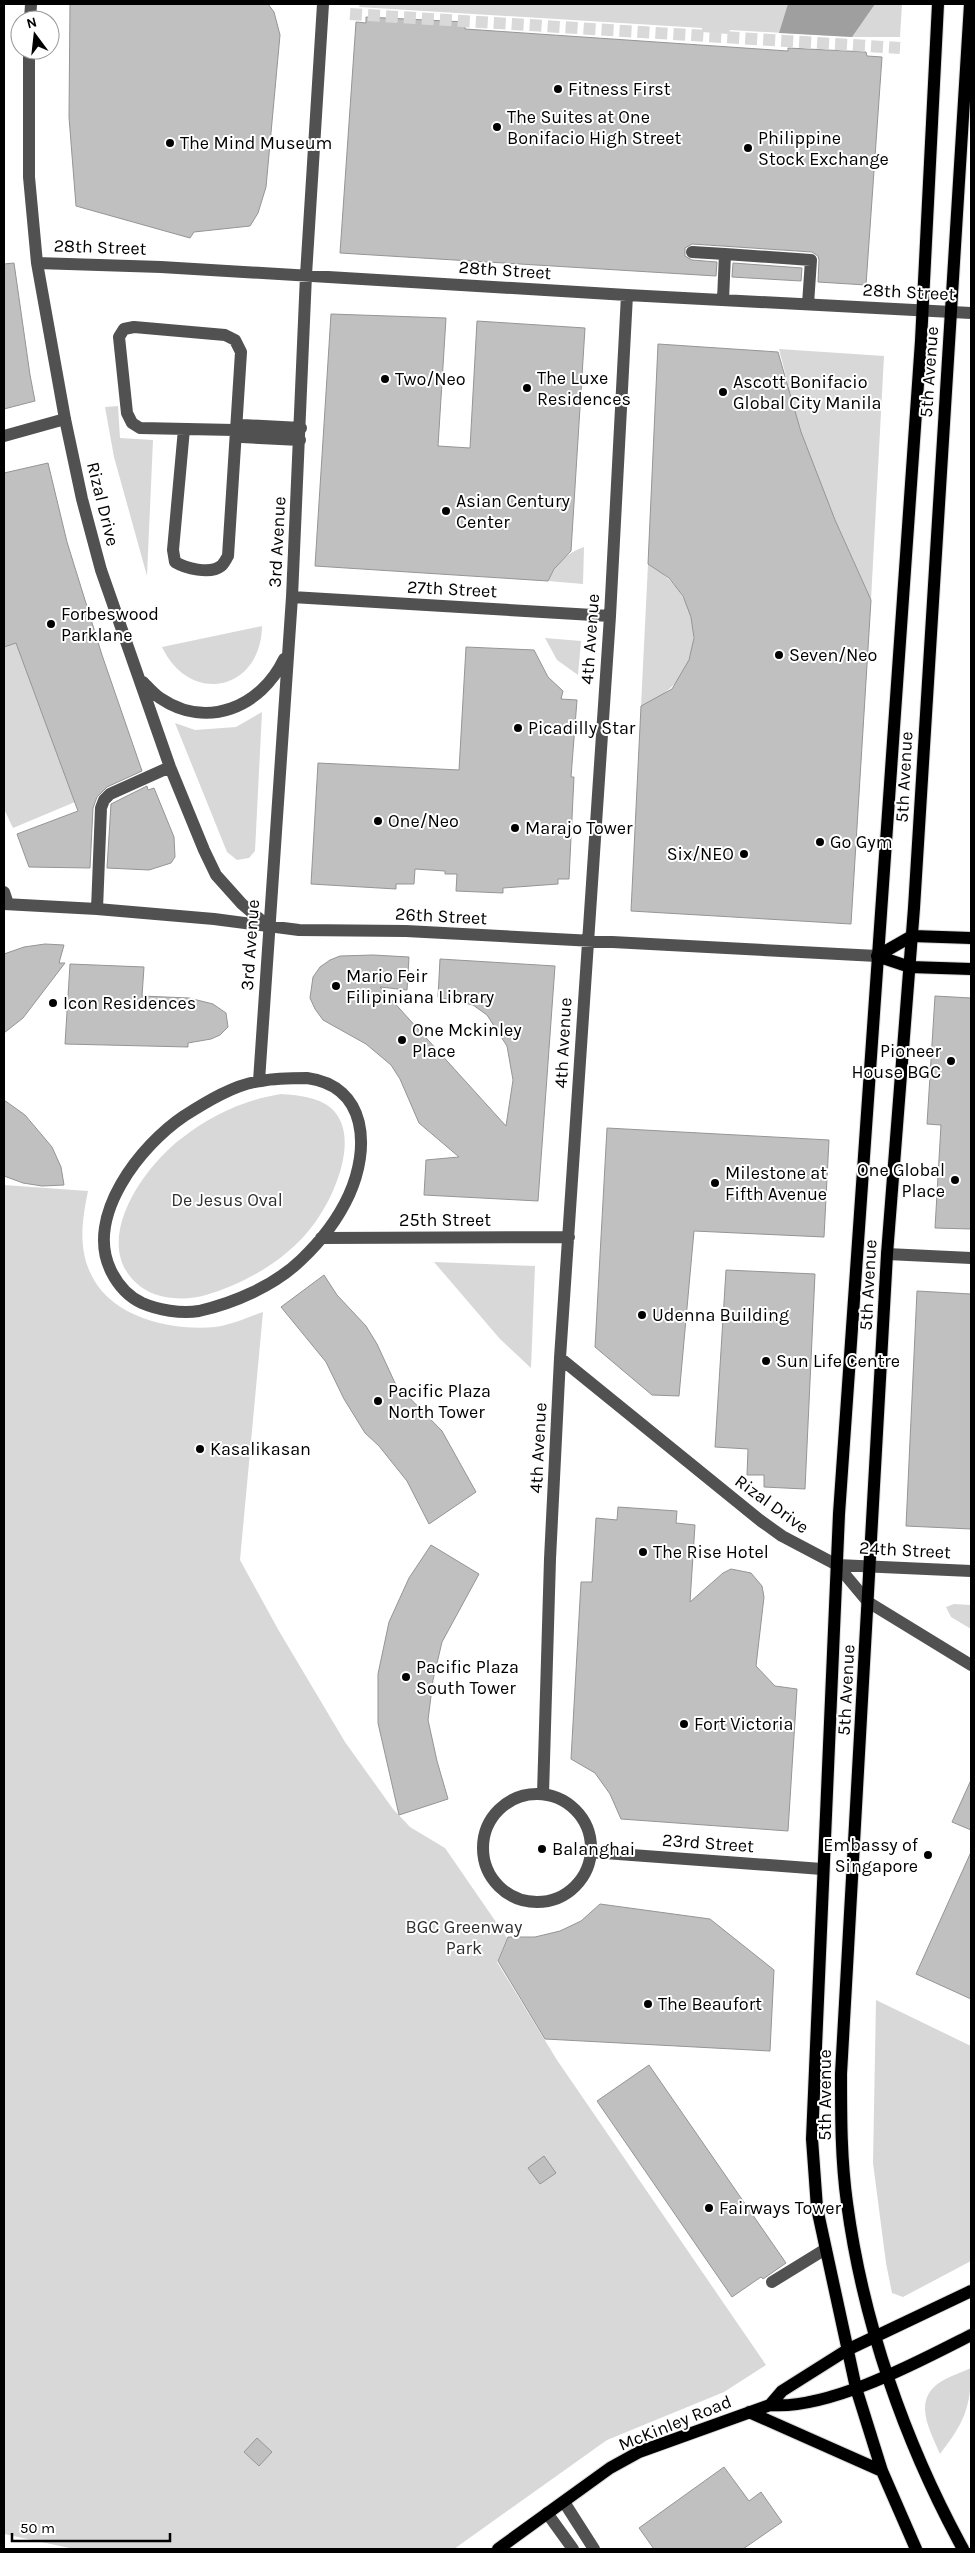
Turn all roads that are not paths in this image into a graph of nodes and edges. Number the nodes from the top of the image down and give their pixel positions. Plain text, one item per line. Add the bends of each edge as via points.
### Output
1 (324, 4) edge
2 (938, 4) edge
3 (970, 4) edge
4 (29, 60) edge
5 (692, 252) dead end
6 (725, 254) junction
7 (37, 262) junction
8 (306, 275) junction
9 (627, 295) junction
10 (723, 300) junction
11 (808, 304) junction
12 (922, 310) junction
13 (950, 312) junction
14 (971, 313) edge
15 (65, 419) junction
16 (184, 429) junction
17 (234, 430) junction
18 (300, 434) junction
19 (4, 436) edge
20 (292, 597) junction
21 (610, 616) junction
22 (287, 653) junction
23 (141, 681) junction
24 (170, 767) junction
25 (4, 892) edge
26 (6, 904) edge
27 (97, 909) junction
28 (269, 927) junction
29 (912, 936) junction
30 (971, 938) edge
31 (588, 941) junction
32 (877, 956) junction
33 (910, 966) junction
34 (971, 969) edge
35 (259, 1081) junction
36 (570, 1237) junction
37 (321, 1238) junction
38 (887, 1254) junction
39 (971, 1258) edge
40 (560, 1358) junction
41 (837, 1565) junction
42 (870, 1565) junction
43 (971, 1571) edge
44 (868, 1602) junction
45 (971, 1665) edge
46 (543, 1794) junction
47 (591, 1852) junction
48 (822, 1869) junction
49 (824, 2250) junction
50 (772, 2282) dead end
51 (971, 2290) edge
52 (971, 2335) edge
53 (876, 2336) junction
54 (847, 2350) junction
55 (888, 2375) junction
56 (856, 2388) junction
57 (770, 2404) junction
58 (749, 2412) junction
59 (882, 2471) junction
60 (564, 2502) junction
61 (547, 2514) junction
62 (498, 2549) edge
63 (573, 2549) edge
64 (594, 2549) edge
65 (916, 2549) edge
66 (963, 2549) edge

1 - 8 street, 3rd Avenue
2 - 12 main road, 5th Avenue
3 - 13 main road, 5th Avenue
4 - 7 street, Rizal Drive via 29,177
5 - 6 street
6 - 10 street
6 - 11 street via 811,260
7 - 8 street, 28th Street
7 - 15 street, Rizal Drive
8 - 9 street, 28th Street
8 - 18 street, 3rd Avenue
9 - 10 street, 28th Street
9 - 21 street, 4th Avenue
10 - 11 street, 28th Street
11 - 12 street, 28th Street
12 - 13 street, 28th Street
12 - 32 main road, 5th Avenue
13 - 14 street, 28th Street
13 - 29 main road, 5th Avenue
15 - 19 street
15 - 23 street, Rizal Drive via 101,570
16 - 17 street
16 - 17 street via 173,550 175,562 184,567 210,570 221,566 228,556
16 - 17 street via 140,428 132,424 127,413 119,337 124,329 134,327 225,335 235,340 241,352
17 - 18 street via 242,437
18 - 20 street, 3rd Avenue
20 - 21 street, 27th Street
20 - 22 street, 3rd Avenue
21 - 31 street, 4th Avenue
22 - 23 street via 275,677 258,696 235,708 209,712 183,709 160,698
22 - 28 street, 3rd Avenue
23 - 24 street, Rizal Drive
24 - 27 street via 110,794 104,800
24 - 28 street, Rizal Drive via 216,875
25 - 26 street
26 - 27 street, 26th Street
27 - 28 street, 26th Street
28 - 31 street, 26th Street
28 - 35 street, 3rd Avenue
29 - 30 main road
29 - 32 main road
29 - 33 main road, 5th Avenue
31 - 32 street, 26th Street
31 - 36 street, 4th Avenue
32 - 33 main road, 26th Street
32 - 41 main road, 5th Avenue
33 - 34 main road, 26th Street
33 - 38 main road, 5th Avenue
35 - 37 street via 324,1080 340,1089 352,1102 359,1121 361,1147 357,1172 349,1195
35 - 37 street via 213,1100 183,1117 141,1155 112,1202 104,1246 108,1266 132,1298 167,1310 194,1312 224,1305 275,1278 300,1261
36 - 37 street, 25th Street
36 - 40 street, 4th Avenue
38 - 39 street
38 - 42 main road, 5th Avenue
40 - 41 street, Rizal Drive via 761,1521
40 - 46 street, 4th Avenue
41 - 42 street, 24th Street
41 - 44 street, Rizal Drive
41 - 48 main road, 5th Avenue
42 - 43 street, 24th Street
42 - 44 main road, 5th Avenue
44 - 45 street, Rizal Drive
44 - 53 main road, 5th Avenue via 841,2074 841,2124 847,2203
46 - 47 street via 559,1798 584,1820
46 - 47 street via 525,1796 508,1803 495,1815 486,1831 483,1849 486,1867 496,1882 509,1894 526,1901 562,1896 577,1885 587,1870
47 - 48 street, 23rd Street
48 - 49 main road, 5th Avenue via 812,2138
49 - 50 street
49 - 54 main road, 5th Avenue
51 - 53 main road, McKinley Road
52 - 55 main road, McKinley Road
53 - 54 main road, McKinley Road
53 - 55 main road, 5th Avenue
54 - 56 main road, 5th Avenue
54 - 57 main road, McKinley Road via 782,2391
55 - 56 main road, McKinley Road
55 - 66 main road, 5th Avenue via 919,2461
56 - 57 main road, McKinley Road via 788,2406
56 - 59 main road, 5th Avenue
57 - 58 main road, McKinley Road
58 - 59 main road
58 - 60 main road, McKinley Road via 639,2452 610,2468
59 - 65 main road, 5th Avenue
60 - 61 main road, McKinley Road
60 - 64 street
61 - 62 main road, McKinley Road
61 - 63 street

